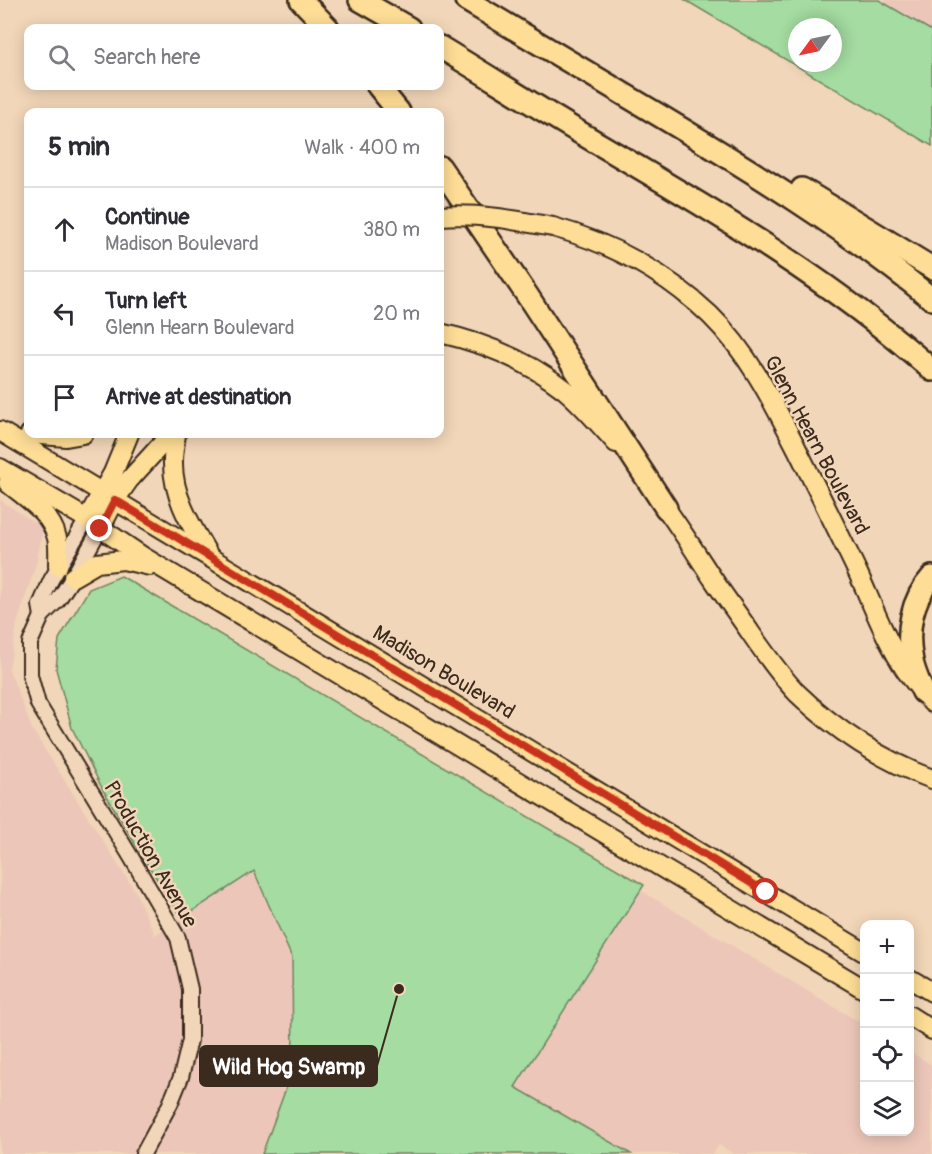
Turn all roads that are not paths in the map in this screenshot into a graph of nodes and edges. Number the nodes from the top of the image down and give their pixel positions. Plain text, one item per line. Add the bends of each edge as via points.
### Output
1 (301, 0) edge
2 (360, 0) edge
3 (466, 0) edge
4 (324, 24) edge
5 (402, 24) edge
6 (444, 49) edge
7 (381, 90) edge
8 (396, 108) edge
9 (734, 161) junction
10 (444, 173) edge
11 (444, 216) edge
12 (932, 268) edge
13 (932, 299) edge
14 (444, 334) edge
15 (932, 370) edge
16 (0, 430) edge
17 (24, 432) edge
18 (127, 438) edge
19 (167, 438) edge
20 (176, 438) edge
21 (0, 468) edge
22 (0, 476) edge
23 (108, 496) junction
24 (666, 508) junction
25 (93, 524) junction
26 (210, 557) junction
27 (165, 569) junction
28 (66, 572) junction
29 (932, 577) edge
30 (927, 698) edge
31 (932, 779) edge
32 (860, 950) edge
33 (914, 982) edge
34 (860, 987) edge
35 (932, 992) edge
36 (914, 1020) edge
37 (932, 1030) edge
38 (143, 1154) edge

1 - 4 highway
2 - 5 highway
3 - 9 highway
6 - 15 highway via 697,201 812,276 905,345
7 - 8 highway
9 - 12 highway via 764,166
9 - 13 highway via 833,226
10 - 24 highway
11 - 30 main road, Glenn Hearn Boulevard, bridge via 507,219 574,233 657,274 710,315 762,381 891,643
14 - 24 main road via 513,357 566,390 614,441
16 - 17 main road
16 - 23 main road, Madison Boulevard
18 - 23 main road
19 - 23 main road via 129,480
20 - 26 main road via 176,489
21 - 25 main road
22 - 28 main road via 45,513 54,526
23 - 25 main road
23 - 26 main road, Madison Boulevard
24 - 31 main road via 772,663 797,692 824,717 867,746
25 - 27 main road
25 - 28 street, Production Avenue
26 - 32 main road, Madison Boulevard
27 - 28 main road via 123,560 97,562
27 - 34 main road
28 - 38 street, Production Avenue via 51,580 30,643 30,675 38,704 178,938 190,989 190,1040 182,1077
29 - 30 highway via 915,601 909,631 912,662
33 - 35 main road
36 - 37 main road

